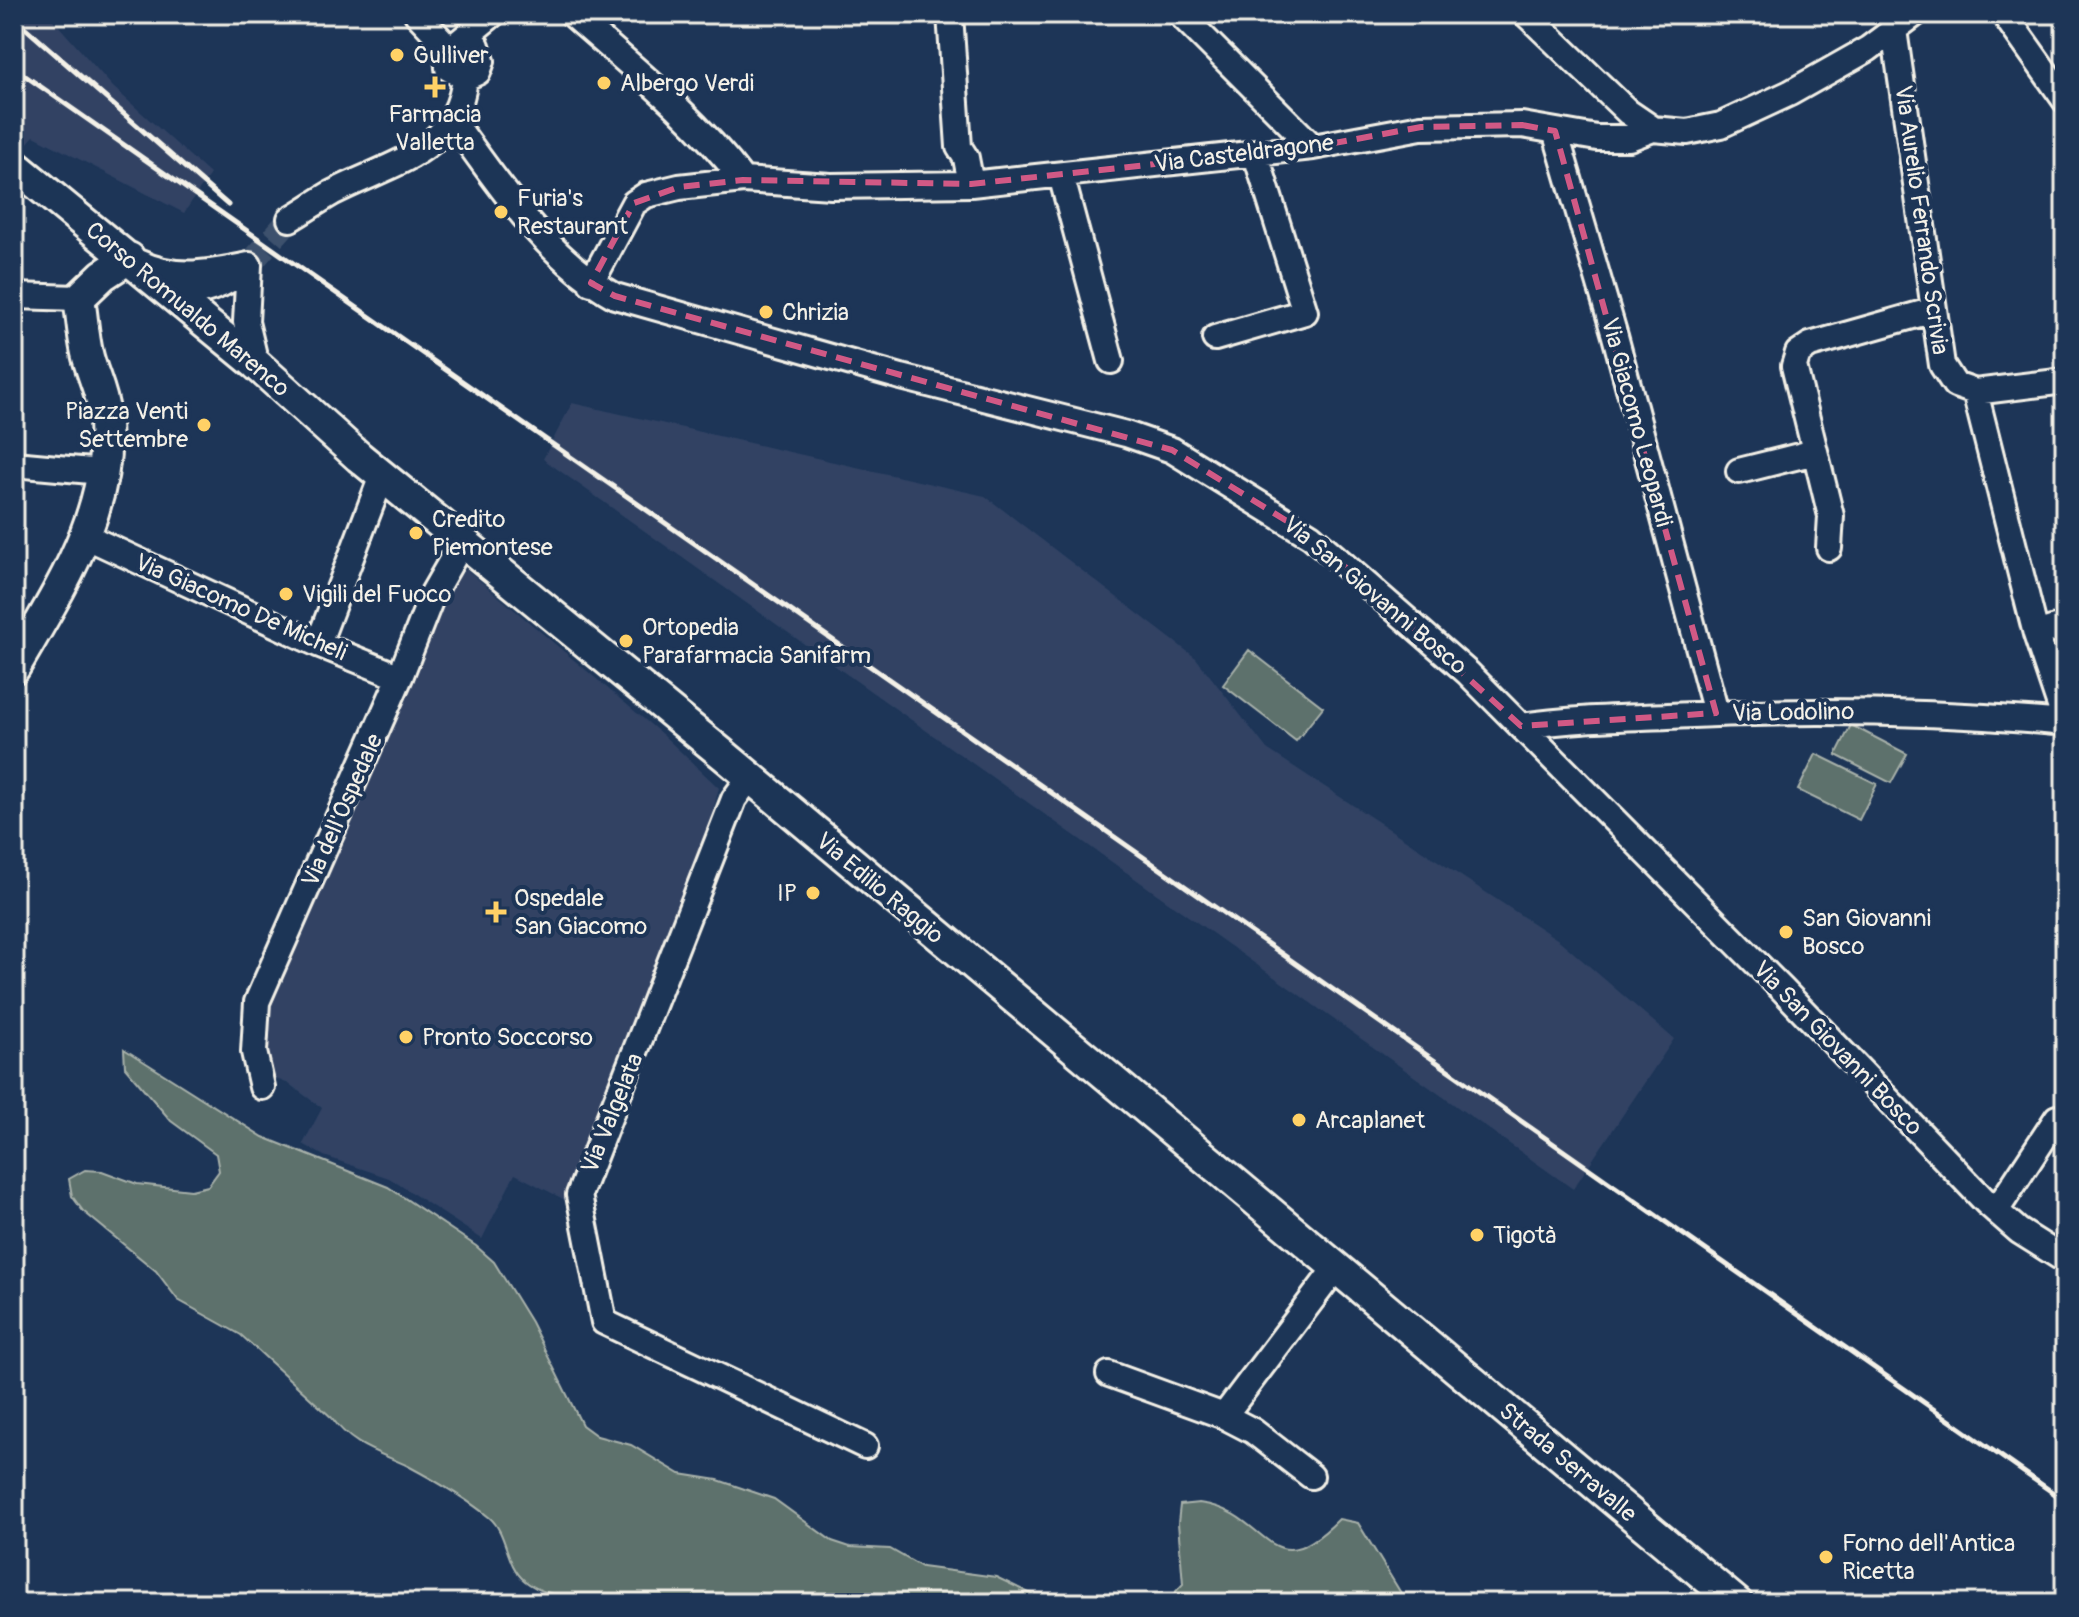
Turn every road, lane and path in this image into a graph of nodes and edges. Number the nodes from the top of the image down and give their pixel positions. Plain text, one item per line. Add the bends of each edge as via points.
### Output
1 (417, 14) edge
2 (496, 14) edge
3 (572, 14) edge
4 (950, 14) edge
5 (1180, 14) edge
6 (1526, 14) edge
7 (2004, 14) edge
8 (1901, 19) edge
9 (464, 46) junction
10 (2065, 100) edge
11 (456, 126) junction
12 (1653, 129) junction
13 (1555, 131) junction
14 (1313, 147) junction
15 (1255, 152) junction
16 (14, 165) edge
17 (1061, 175) junction
18 (743, 180) junction
19 (971, 184) junction
20 (290, 219) tunnel mouth
21 (129, 258) junction
22 (249, 265) junction
23 (591, 283) junction
24 (167, 291) junction
25 (14, 296) edge
26 (79, 298) junction
27 (1934, 310) junction
28 (1215, 338) dead end
29 (1111, 361) dead end
30 (256, 364) junction
31 (2065, 381) edge
32 (1975, 392) junction
33 (1815, 452) junction
34 (359, 457) joint
35 (14, 464) edge
36 (1739, 471) dead end
37 (102, 472) junction
38 (382, 476) junction
39 (83, 535) junction
40 (463, 541) junction
41 (1829, 548) dead end
42 (2065, 625) edge
43 (2036, 634) junction
44 (318, 644) junction
45 (14, 668) edge
46 (400, 677) junction
47 (1716, 713) junction
48 (2065, 722) edge
49 (1521, 726) junction
50 (750, 777) junction
51 (262, 1087) dead end
52 (2057, 1118) dead end
53 (1996, 1211) junction
54 (2065, 1260) edge
55 (1335, 1269) junction
56 (1399, 1322) joint
57 (1109, 1374) dead end
58 (1224, 1416) junction
59 (865, 1446) dead end
60 (1311, 1476) dead end
61 (1737, 1603) edge

1 - 9 street
2 - 9 street
3 - 18 street via 641,74
4 - 19 street via 959,147
5 - 14 street
6 - 12 street via 1628,112
7 - 10 street
8 - 12 street, Via Casteldragone via 1853,59 1721,125 1687,132
8 - 27 street, Via Aurelio Ferrando Scrivia
9 - 11 street via 481,67 465,78
11 - 20 street via 420,151
11 - 23 street, Via San Giovanni Bosco via 537,230
12 - 13 street, Via Casteldragone via 1629,138
13 - 14 street, Via Casteldragone via 1522,125 1421,127
13 - 47 street, Via Giacomo Leopardi
14 - 15 street, Via Casteldragone
15 - 17 street, Via Casteldragone
15 - 28 street via 1305,312
16 - 21 main road, Corso Romualdo Marenco
17 - 19 street, Via Casteldragone
17 - 29 street
18 - 19 street, Via Casteldragone via 831,186
18 - 23 street, Via Casteldragone via 679,187 634,203
21 - 22 street via 158,272 188,274
21 - 24 main road, Corso Romualdo Marenco
21 - 26 main road
22 - 24 street via 224,285
22 - 30 street via 246,322
23 - 49 street, Via San Giovanni Bosco via 615,296 1172,450 1311,536
24 - 30 main road, Corso Romualdo Marenco
25 - 26 street
26 - 37 main road via 87,353 104,410
27 - 32 street, Via Aurelio Ferrando Scrivia via 1942,365 1955,385
27 - 33 street via 1810,345 1798,353 1794,366
30 - 34 main road, Corso Romualdo Marenco
31 - 32 street
32 - 43 street
33 - 36 street
33 - 41 street via 1831,516
34 - 38 main road, Via Edilio Raggio
35 - 37 street
37 - 39 main road
38 - 40 main road, Via Edilio Raggio
38 - 44 street
39 - 44 street, Via Giacomo De Micheli
39 - 45 main road via 78,559
40 - 46 street, Via dell'Ospedale via 433,593
40 - 50 main road, Via Edilio Raggio
42 - 43 street
43 - 48 street
44 - 46 street, Via Giacomo De Micheli
46 - 51 street, Via dell'Ospedale via 257,1002 254,1052
47 - 48 street, Via Lodolino via 1957,714
47 - 49 street, Via Lodolino
49 - 53 street, Via San Giovanni Bosco
50 - 55 main road, Via Edilio Raggio
50 - 59 street, Via Valgelata via 734,799 579,1195 604,1322
52 - 53 street
53 - 54 street, Via San Giovanni Bosco
55 - 56 main road, Via Edilio Raggio
55 - 58 street
56 - 61 main road, Strada Serravalle
57 - 58 street
58 - 60 street via 1253,1431

